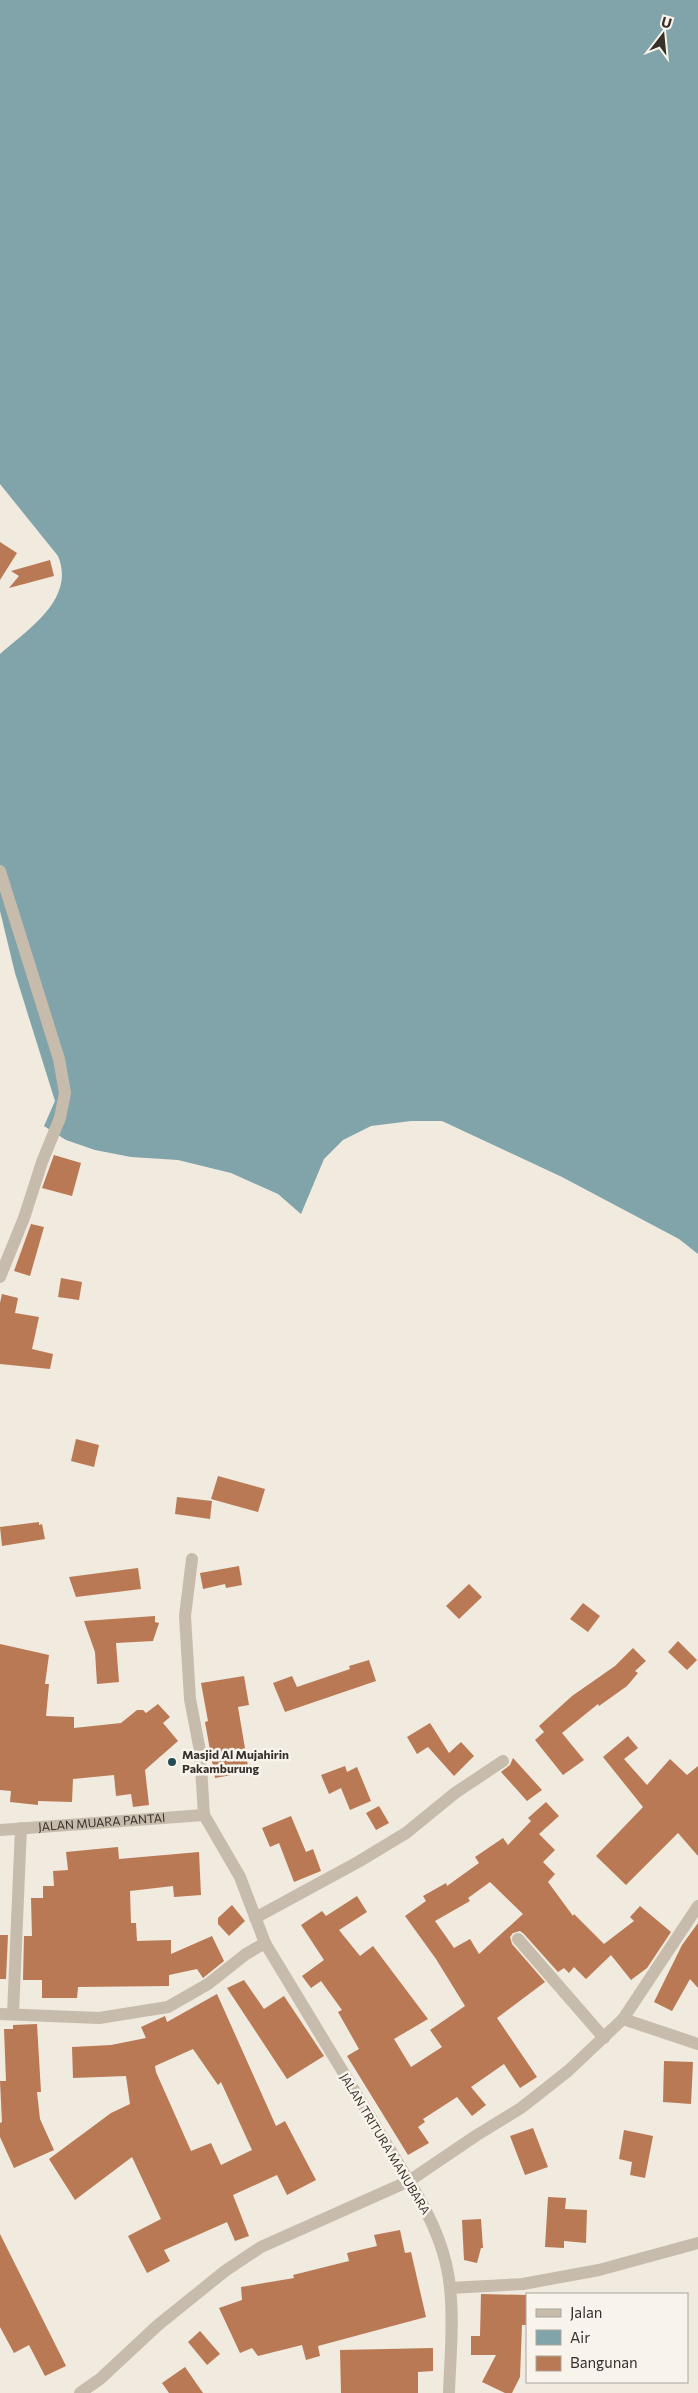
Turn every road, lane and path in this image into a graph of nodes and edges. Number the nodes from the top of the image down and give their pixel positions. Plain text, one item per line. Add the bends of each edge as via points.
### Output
1 (0, 870) edge
2 (0, 1277) edge
3 (192, 1560) dead end
4 (502, 1761) dead end
5 (204, 1814) junction
6 (21, 1828) junction
7 (0, 1830) edge
8 (698, 1906) edge
9 (255, 1918) junction
10 (518, 1939) dead end
11 (265, 1943) junction
12 (6, 2014) edge
13 (623, 2019) junction
14 (604, 2038) junction
15 (698, 2044) edge
16 (409, 2181) junction
17 (698, 2243) edge
18 (450, 2288) junction
19 (80, 2393) edge
20 (449, 2393) edge

1 - 2 street via 59,1059 65,1093 60,1118
3 - 5 street via 185,1616 190,1699 200,1751
4 - 9 street via 455,1793 406,1833
5 - 6 street, JALAN MUARA PANTAI
5 - 9 street, JALAN TRITURA MANUBARA via 240,1877
6 - 7 street, JALAN MUARA PANTAI
6 - 12 street
8 - 13 street
9 - 11 street, JALAN TRITURA MANUBARA
10 - 14 street
11 - 12 street via 208,1984 168,2007 99,2018
11 - 16 street, JALAN TRITURA MANUBARA
13 - 14 street
13 - 15 street
14 - 16 street via 521,2108
16 - 18 street, JALAN TRITURA MANUBARA via 425,2207 441,2245
16 - 19 street via 253,2252 186,2301 100,2379
17 - 18 street via 599,2270 532,2283
18 - 20 street, JALAN TRITURA MANUBARA

